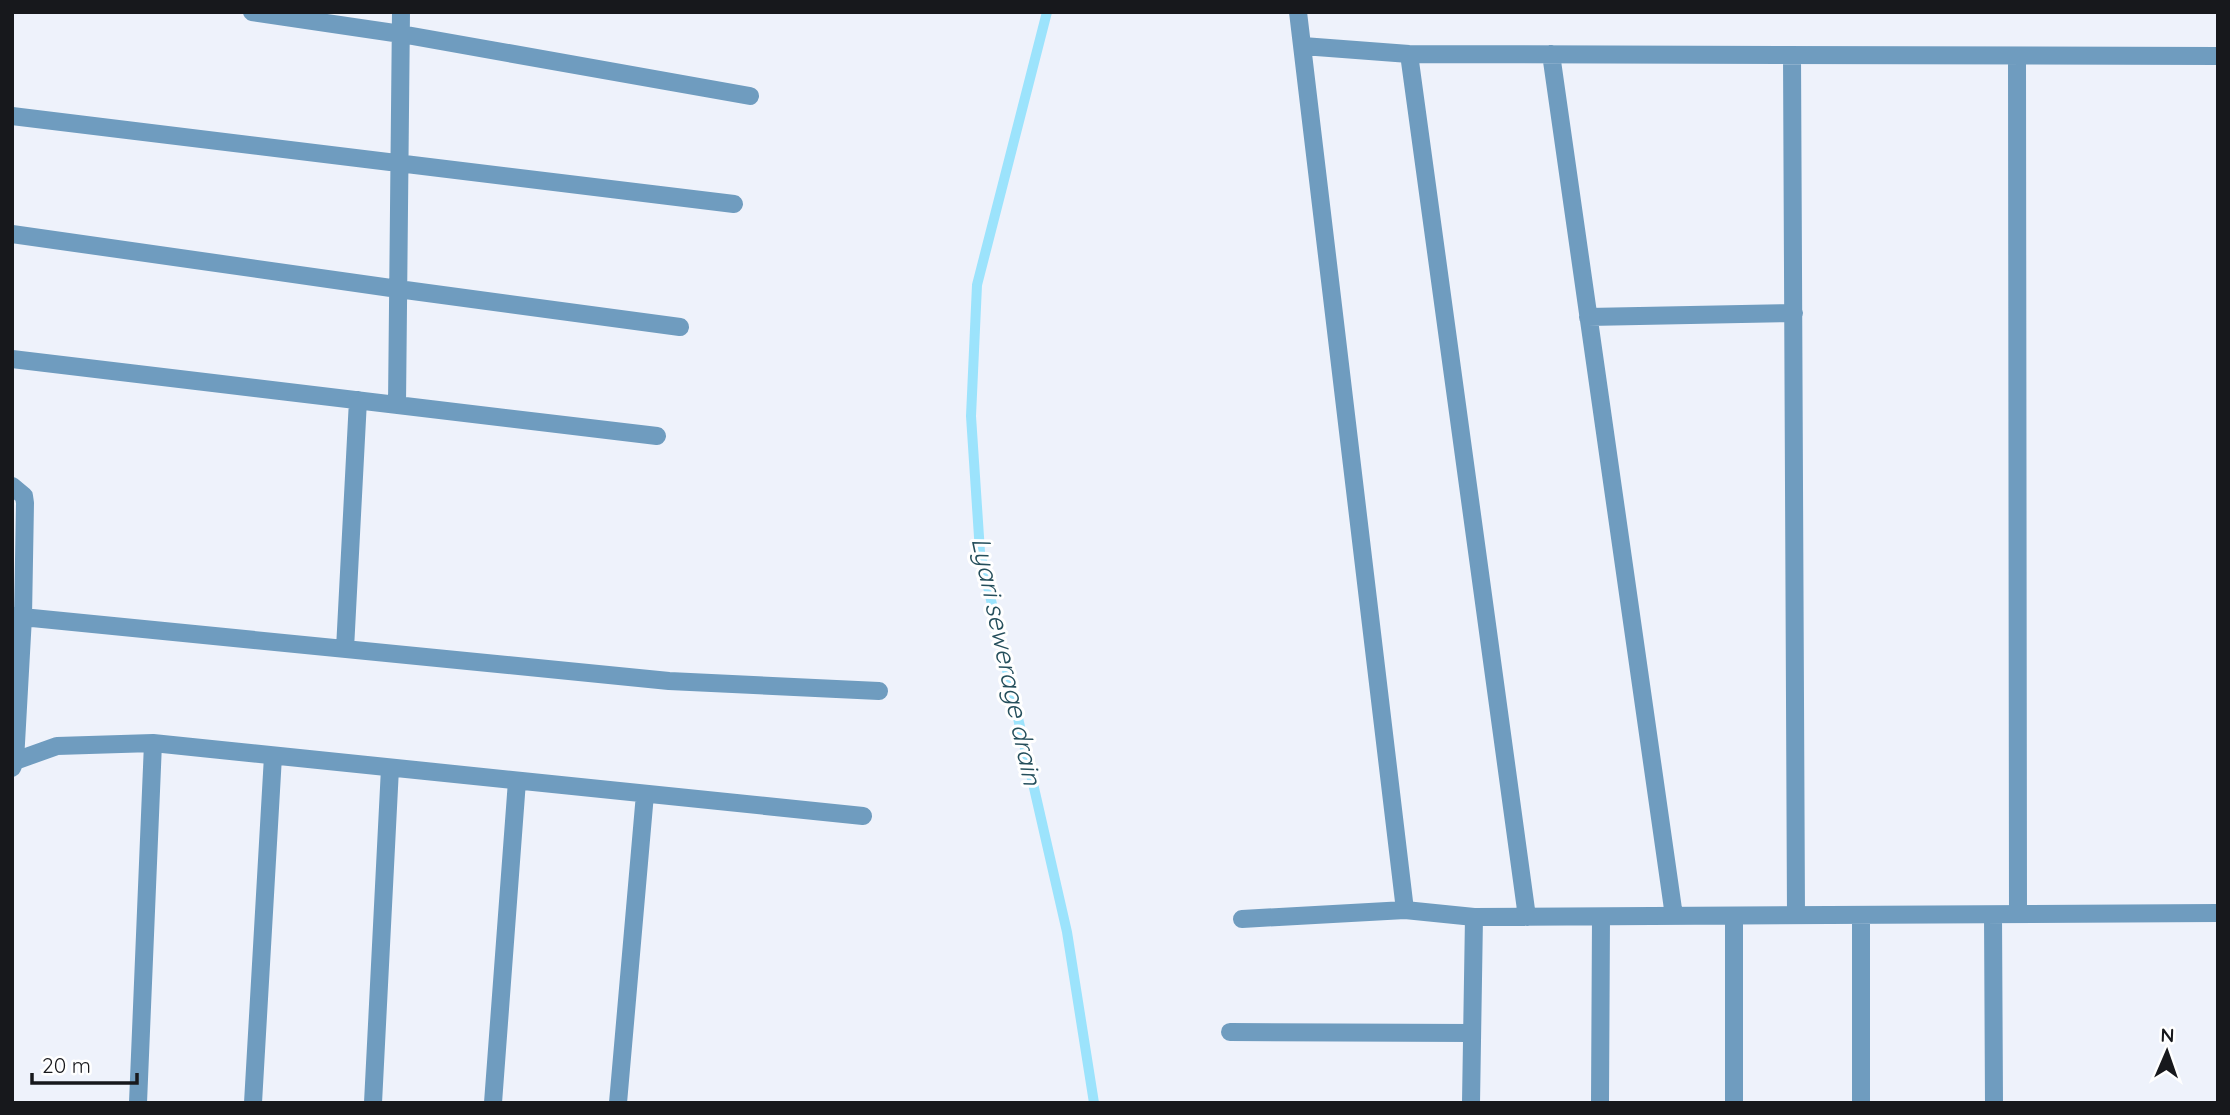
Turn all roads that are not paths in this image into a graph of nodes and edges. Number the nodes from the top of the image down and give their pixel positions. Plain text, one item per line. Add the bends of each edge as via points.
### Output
1 (252, 12) edge
2 (401, 12) edge
3 (1298, 12) edge
4 (401, 34) junction
5 (1303, 46) junction
6 (1409, 54) junction
7 (1551, 54) junction
8 (1793, 55) junction
9 (2017, 56) junction
10 (2218, 56) edge
11 (750, 96) dead end
12 (12, 116) edge
13 (399, 164) junction
14 (734, 204) dead end
15 (12, 234) edge
16 (398, 289) junction
17 (1794, 313) junction
18 (1588, 317) junction
19 (680, 327) dead end
20 (12, 359) edge
21 (358, 400) junction
22 (397, 405) junction
23 (657, 436) dead end
24 (12, 486) edge
25 (18, 616) edge
26 (345, 649) junction
27 (879, 691) dead end
28 (153, 743) junction
29 (273, 756) junction
30 (14, 764) edge
31 (390, 768) junction
32 (517, 781) junction
33 (645, 794) junction
34 (863, 816) dead end
35 (1405, 910) junction
36 (2218, 913) edge
37 (2018, 914) junction
38 (1796, 915) junction
39 (1861, 915) junction
40 (1993, 915) junction
41 (1601, 916) junction
42 (1674, 916) junction
43 (1734, 916) junction
44 (1474, 917) junction
45 (1527, 917) junction
46 (1242, 919) dead end
47 (1230, 1032) dead end
48 (1472, 1033) junction
49 (138, 1103) edge
50 (253, 1103) edge
51 (373, 1103) edge
52 (494, 1103) edge
53 (618, 1103) edge
54 (1471, 1103) edge
55 (1600, 1103) edge
56 (1734, 1103) edge
57 (1861, 1103) edge
58 (1994, 1103) edge

1 - 4 street
2 - 4 street
3 - 5 street
4 - 11 street
4 - 13 street
5 - 6 street
5 - 35 street
6 - 7 street
6 - 45 street
7 - 8 street
7 - 18 street
8 - 9 street
8 - 17 street
9 - 10 street
9 - 37 street
12 - 13 street
13 - 14 street
13 - 16 street
15 - 16 street
16 - 19 street
16 - 22 street
17 - 18 street
17 - 38 street
18 - 42 street
20 - 21 street
21 - 22 street
21 - 26 street
22 - 23 street
24 - 25 street via 20,490 26,503
25 - 26 street
25 - 30 street
26 - 27 street via 669,681
28 - 29 street
28 - 30 street via 57,746
28 - 49 street
29 - 31 street
29 - 50 street
31 - 32 street
31 - 51 street
32 - 33 street
32 - 52 street
33 - 34 street
33 - 53 street
35 - 44 street
35 - 46 street
36 - 37 street
37 - 40 street
38 - 39 street
38 - 43 street
39 - 40 street
39 - 57 street
40 - 58 street
41 - 42 street
41 - 45 street
41 - 55 street
42 - 43 street
43 - 56 street
44 - 45 street
44 - 48 street
47 - 48 street
48 - 54 street

